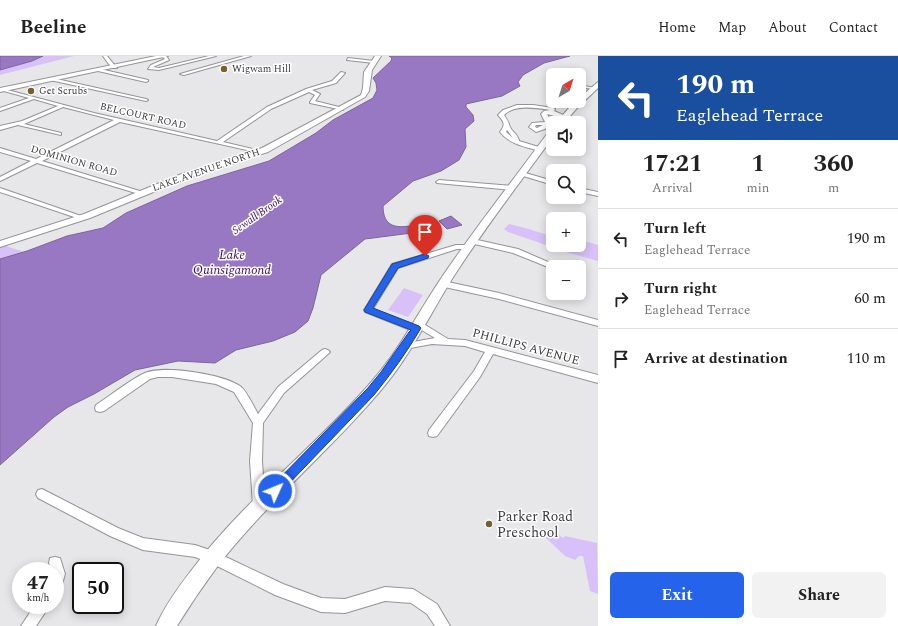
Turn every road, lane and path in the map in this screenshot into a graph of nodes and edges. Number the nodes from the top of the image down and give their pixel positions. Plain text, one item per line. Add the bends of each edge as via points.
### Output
1 (105, 56) edge
2 (164, 56) edge
3 (214, 56) edge
4 (249, 56) edge
5 (378, 56) edge
6 (349, 57) edge
7 (374, 62) junction
8 (117, 66) junction
9 (100, 70) junction
10 (182, 74) dead end
11 (52, 79) junction
12 (146, 81) dead end
13 (596, 86) edge
14 (1, 90) edge
15 (308, 90) junction
16 (33, 98) junction
17 (146, 100) dead end
18 (62, 106) junction
19 (0, 110) edge
20 (341, 110) junction
21 (552, 111) junction
22 (567, 114) joint
23 (546, 116) edge
24 (119, 120) junction
25 (18, 124) junction
26 (0, 128) edge
27 (59, 134) dead end
28 (546, 135) edge
29 (219, 142) junction
30 (540, 149) junction
31 (0, 150) edge
32 (259, 152) junction
33 (36, 161) junction
34 (522, 174) junction
35 (0, 179) edge
36 (546, 181) edge
37 (439, 182) dead end
38 (512, 188) junction
39 (0, 190) edge
40 (586, 191) edge
41 (142, 193) junction
42 (598, 194) edge
43 (82, 218) junction
44 (0, 244) edge
45 (471, 244) junction
46 (546, 263) edge
47 (444, 284) junction
48 (598, 323) edge
49 (417, 327) junction
50 (447, 341) junction
51 (405, 346) junction
52 (491, 350) junction
53 (325, 352) dead end
54 (598, 379) edge
55 (100, 408) dead end
56 (258, 422) junction
57 (433, 433) dead end
58 (42, 494) dead end
59 (259, 506) junction
60 (213, 557) junction
61 (37, 614) edge
62 (28, 626) edge
63 (166, 626) edge
64 (443, 626) edge

1 - 8 street via 109,62
2 - 3 street via 168,60 150,68 159,69
2 - 8 main road
4 - 10 street
5 - 7 main road, LAKE AVENUE NORTH
6 - 7 street
6 - 15 street via 334,82
7 - 20 main road, LAKE AVENUE NORTH via 367,74 365,94
8 - 9 main road
9 - 11 main road
9 - 12 street
11 - 14 main road
11 - 17 street
13 - 22 main road
14 - 16 street, BELCOURT ROAD
15 - 20 street via 318,94 312,102
15 - 29 street via 263,112
16 - 18 street, BELCOURT ROAD
16 - 19 street
18 - 24 street, BELCOURT ROAD
18 - 25 street
20 - 32 main road, LAKE AVENUE NORTH
21 - 22 street
21 - 23 street via 544,113
21 - 30 street via 532,106 517,107 506,110 501,115 507,123 504,134 522,144
24 - 29 street, BELCOURT ROAD
24 - 33 street
25 - 26 street
25 - 27 street
28 - 30 main road
29 - 32 street, BELCOURT ROAD
30 - 34 main road
31 - 33 street, DOMINION ROAD
32 - 41 main road, LAKE AVENUE NORTH
33 - 35 street
33 - 41 street, DOMINION ROAD via 93,176
34 - 36 street
34 - 38 main road
37 - 38 street
38 - 45 main road
39 - 43 street
40 - 42 street
41 - 43 main road, LAKE AVENUE NORTH
43 - 44 main road, LAKE AVENUE NORTH
45 - 46 street via 515,251
45 - 47 main road
45 - 49 street, PHILLIPS AVENUE via 395,266 368,310
47 - 48 street
47 - 49 main road
49 - 50 street, PHILLIPS AVENUE
49 - 51 main road
50 - 51 street, PHILLIPS AVENUE
50 - 52 street, PHILLIPS AVENUE
51 - 59 main road via 371,392
52 - 54 street, PHILLIPS AVENUE
52 - 57 street via 477,374
53 - 56 street via 281,390
55 - 56 street via 147,376 172,373 218,381 231,386 241,394
56 - 59 street via 256,461
58 - 60 street via 107,530 143,544 195,551
59 - 60 main road
60 - 63 main road via 189,588
60 - 64 street via 280,590 327,606 345,606 385,594 413,596 432,609
61 - 62 street

